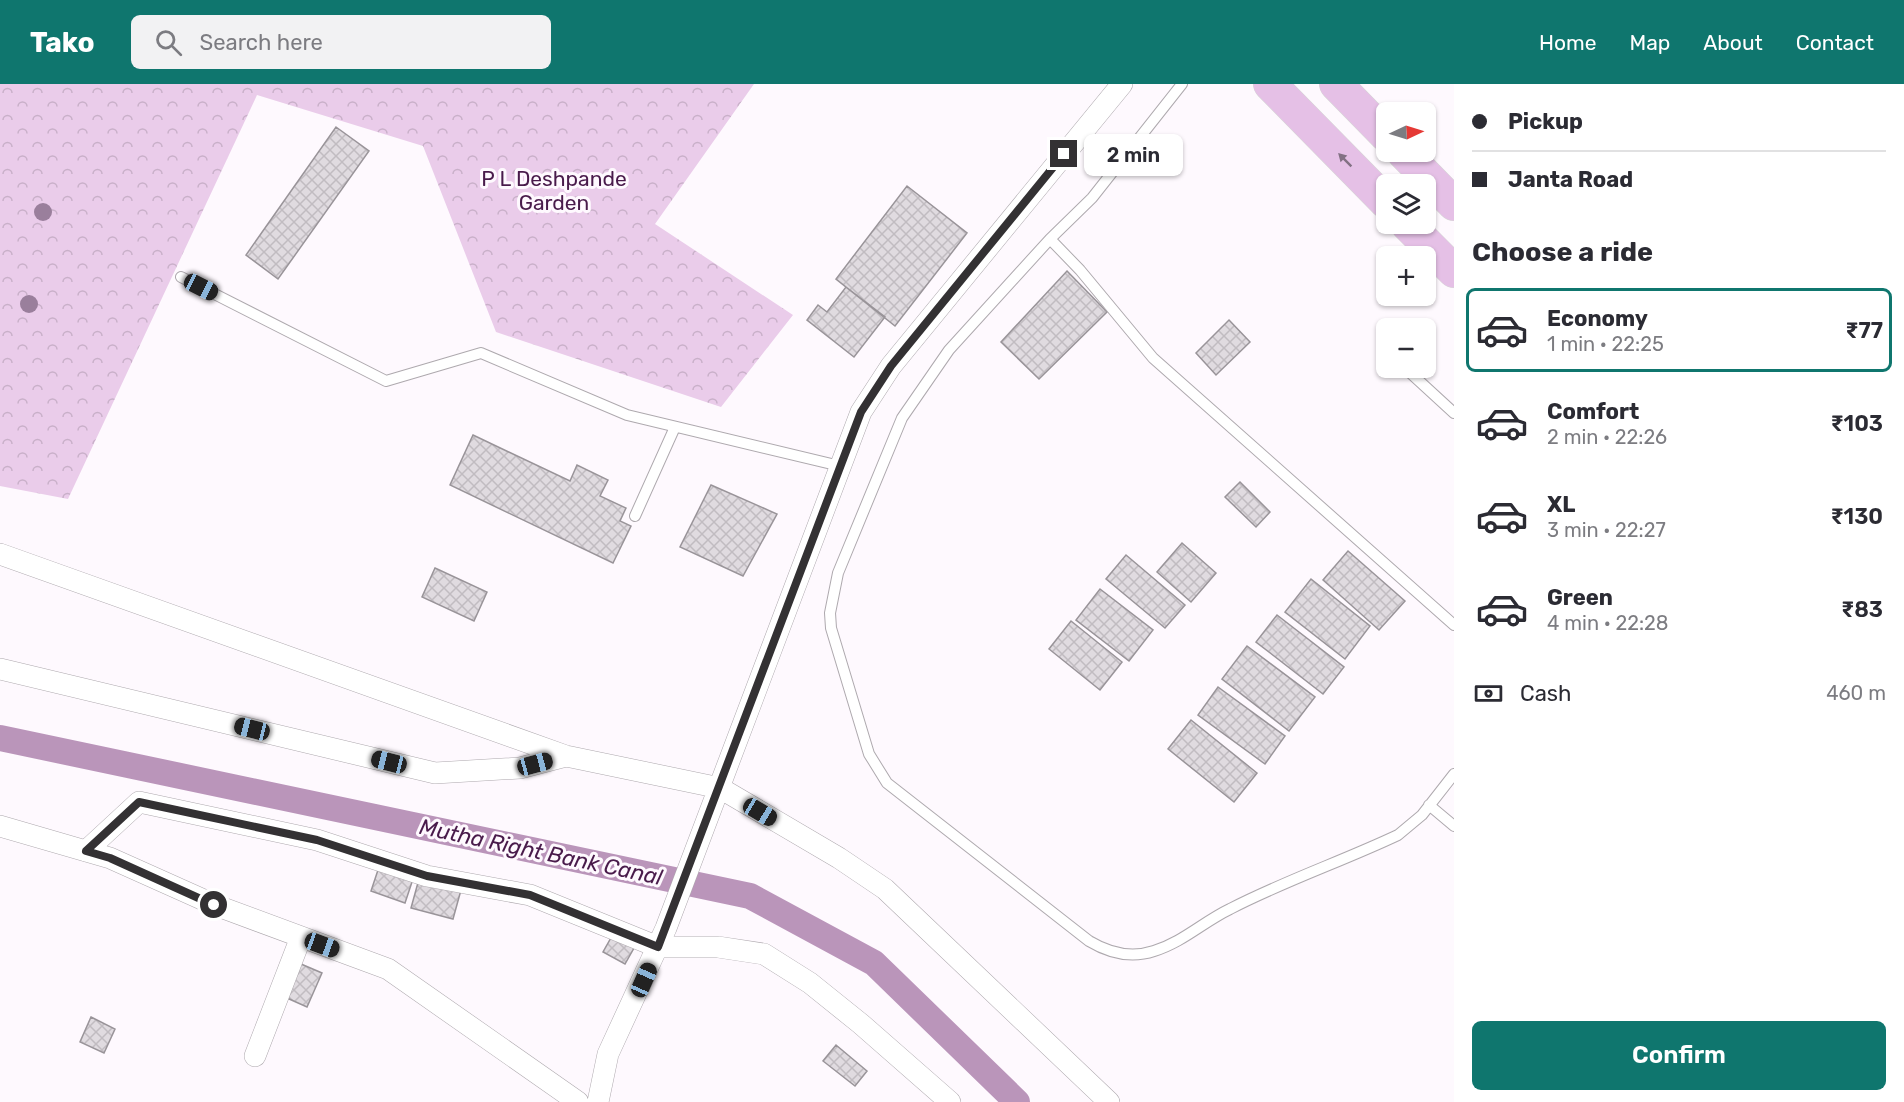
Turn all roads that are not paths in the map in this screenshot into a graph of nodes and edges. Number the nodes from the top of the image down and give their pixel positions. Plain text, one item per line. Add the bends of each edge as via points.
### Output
1 (1122, 84) edge
2 (1182, 84) edge
3 (1270, 84) edge
4 (1336, 84) edge
5 (1376, 125) edge
6 (1413, 162) edge
7 (1376, 192) edge
8 (1454, 204) edge
9 (1417, 234) edge
10 (1050, 239) junction
11 (1454, 271) edge
12 (181, 277) dead end
13 (1416, 378) edge
14 (1454, 413) edge
15 (675, 427) junction
16 (840, 466) junction
17 (635, 516) dead end
18 (0, 554) edge
19 (1454, 626) edge
20 (0, 669) edge
21 (566, 756) junction
22 (1454, 774) edge
23 (720, 788) junction
24 (1429, 805) junction
25 (0, 826) edge
26 (1454, 826) edge
27 (86, 851) junction
28 (301, 937) junction
29 (662, 937) junction
30 (255, 1056) dead end
31 (578, 1102) edge
32 (598, 1102) edge
33 (950, 1102) edge
34 (1109, 1102) edge

1 - 16 street via 891,366 861,412
2 - 10 lane via 1092,198
7 -> 3 main road
4 - 5 main road
6 - 8 main road
9 - 11 main road
10 - 19 lane via 1153,358
10 - 24 lane via 949,350 902,418 838,573 830,603 831,628 869,754 878,771 887,783 1089,941 1106,951 1129,955 1153,952 1180,940 1228,909 1398,835
12 - 15 lane via 386,381 481,353 627,416
13 - 14 lane
15 - 16 lane
15 - 17 lane
16 - 23 street
18 - 21 street
20 - 21 street via 435,773 520,768
21 - 23 street
22 - 24 lane
23 - 29 street
23 - 34 street via 885,889
24 - 26 lane
25 - 27 street
27 - 28 street
27 - 29 street via 139,802 317,840 427,876 530,895
28 - 30 street
28 - 31 street via 388,969
29 - 32 street via 608,1054
29 - 33 street via 764,954 853,1017

